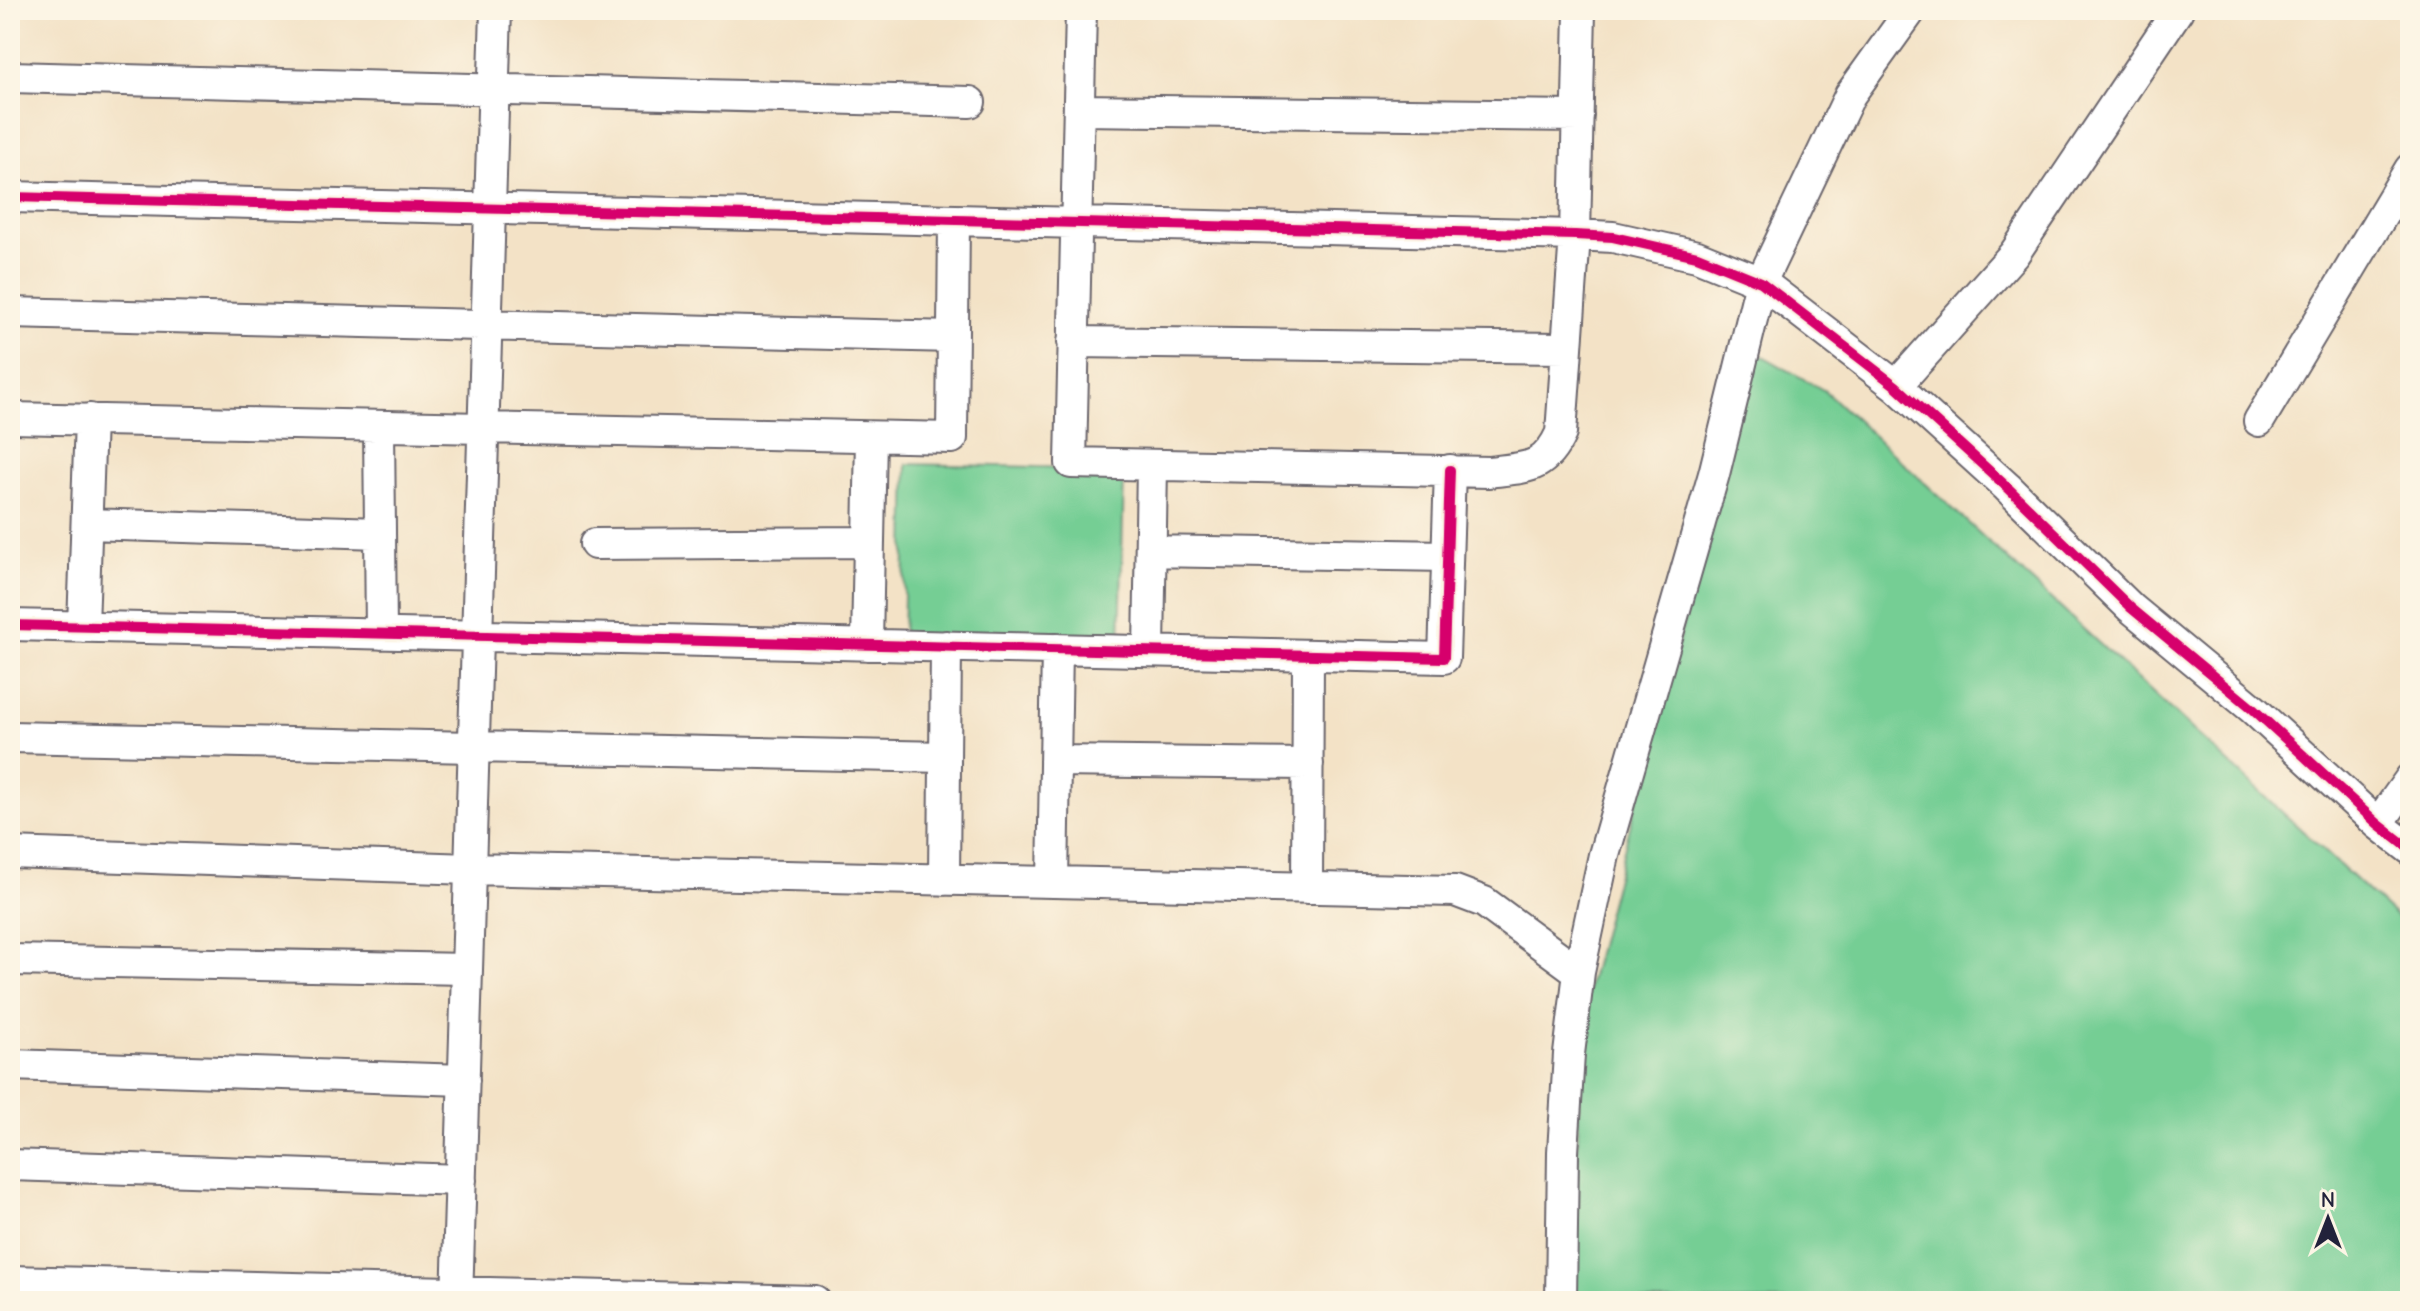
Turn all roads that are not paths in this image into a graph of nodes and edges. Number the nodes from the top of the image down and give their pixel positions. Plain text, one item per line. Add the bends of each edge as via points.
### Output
1 (496, 10) edge
2 (1081, 10) edge
3 (1580, 10) edge
4 (1911, 10) edge
5 (2178, 10) edge
6 (10, 77) edge
7 (494, 90) junction
8 (970, 102) dead end
9 (1079, 110) junction
10 (1578, 116) junction
11 (2410, 169) edge
12 (10, 197) edge
13 (490, 209) junction
14 (954, 220) junction
15 (1076, 223) junction
16 (1575, 235) junction
17 (1761, 282) junction
18 (10, 313) edge
19 (487, 325) junction
20 (953, 337) junction
21 (1073, 342) junction
22 (1566, 348) junction
23 (1896, 386) junction
24 (10, 418) edge
25 (90, 419) junction
26 (2259, 421) dead end
27 (379, 426) junction
28 (483, 428) junction
29 (871, 437) junction
30 (1152, 465) junction
31 (1450, 470) junction
32 (87, 524) junction
33 (380, 533) junction
34 (869, 542) junction
35 (595, 544) dead end
36 (1151, 551) junction
37 (1447, 556) junction
38 (10, 625) edge
39 (83, 627) junction
40 (381, 634) junction
41 (477, 635) junction
42 (867, 645) junction
43 (946, 646) junction
44 (1057, 649) junction
45 (1149, 651) junction
46 (1308, 655) junction
47 (10, 737) edge
48 (474, 746) junction
49 (945, 757) junction
50 (1055, 761) junction
51 (1308, 764) junction
52 (2410, 779) edge
53 (2378, 824) junction
54 (2410, 849) edge
55 (10, 853) edge
56 (470, 869) junction
57 (944, 880) junction
58 (1053, 882) junction
59 (1307, 888) junction
60 (10, 960) edge
61 (467, 969) junction
62 (1579, 972) junction
63 (10, 1065) edge
64 (464, 1080) junction
65 (10, 1165) edge
66 (461, 1180) junction
67 (10, 1281) edge
68 (457, 1296) edge
69 (815, 1301) edge
70 (1561, 1301) edge

1 - 7 street
2 - 9 street
3 - 10 street
4 - 17 street via 1850,95
5 - 23 street via 2014,254
6 - 7 street
7 - 8 street
7 - 13 street
9 - 10 street
9 - 15 street
10 - 16 street
11 - 26 street
12 - 13 street
13 - 14 street
13 - 19 street
14 - 15 street
14 - 20 street
15 - 16 street
15 - 21 street
16 - 17 street via 1661,246
16 - 22 street
17 - 23 street
17 - 62 street via 1714,474 1604,855
18 - 19 street
19 - 20 street
19 - 28 street
20 - 29 street via 952,438
21 - 22 street
21 - 30 street via 1071,463
22 - 31 street via 1561,433 1552,453 1531,466
23 - 53 street via 2131,608 2253,709
24 - 25 street
25 - 27 street
25 - 32 street
27 - 28 street
27 - 33 street
28 - 29 street
28 - 41 street
29 - 34 street
30 - 31 street
30 - 36 street
31 - 37 street
32 - 33 street
32 - 39 street
33 - 40 street
34 - 35 street
34 - 42 street
36 - 37 street
36 - 45 street
37 - 46 street via 1444,658
38 - 39 street
39 - 40 street
40 - 41 street
41 - 42 street
41 - 48 street
42 - 43 street
43 - 44 street
43 - 49 street
44 - 45 street
44 - 50 street
45 - 46 street
46 - 51 street
47 - 48 street
48 - 49 street
48 - 56 street
49 - 57 street
50 - 51 street
50 - 58 street
51 - 59 street
52 - 53 street
53 - 54 street
55 - 56 street
56 - 57 street
56 - 61 street
57 - 58 street
58 - 59 street
59 - 62 street via 1455,891 1484,902
60 - 61 street
61 - 64 street
62 - 70 street via 1563,1152
63 - 64 street
64 - 66 street
65 - 66 street
66 - 68 street
67 - 68 street
68 - 69 street

